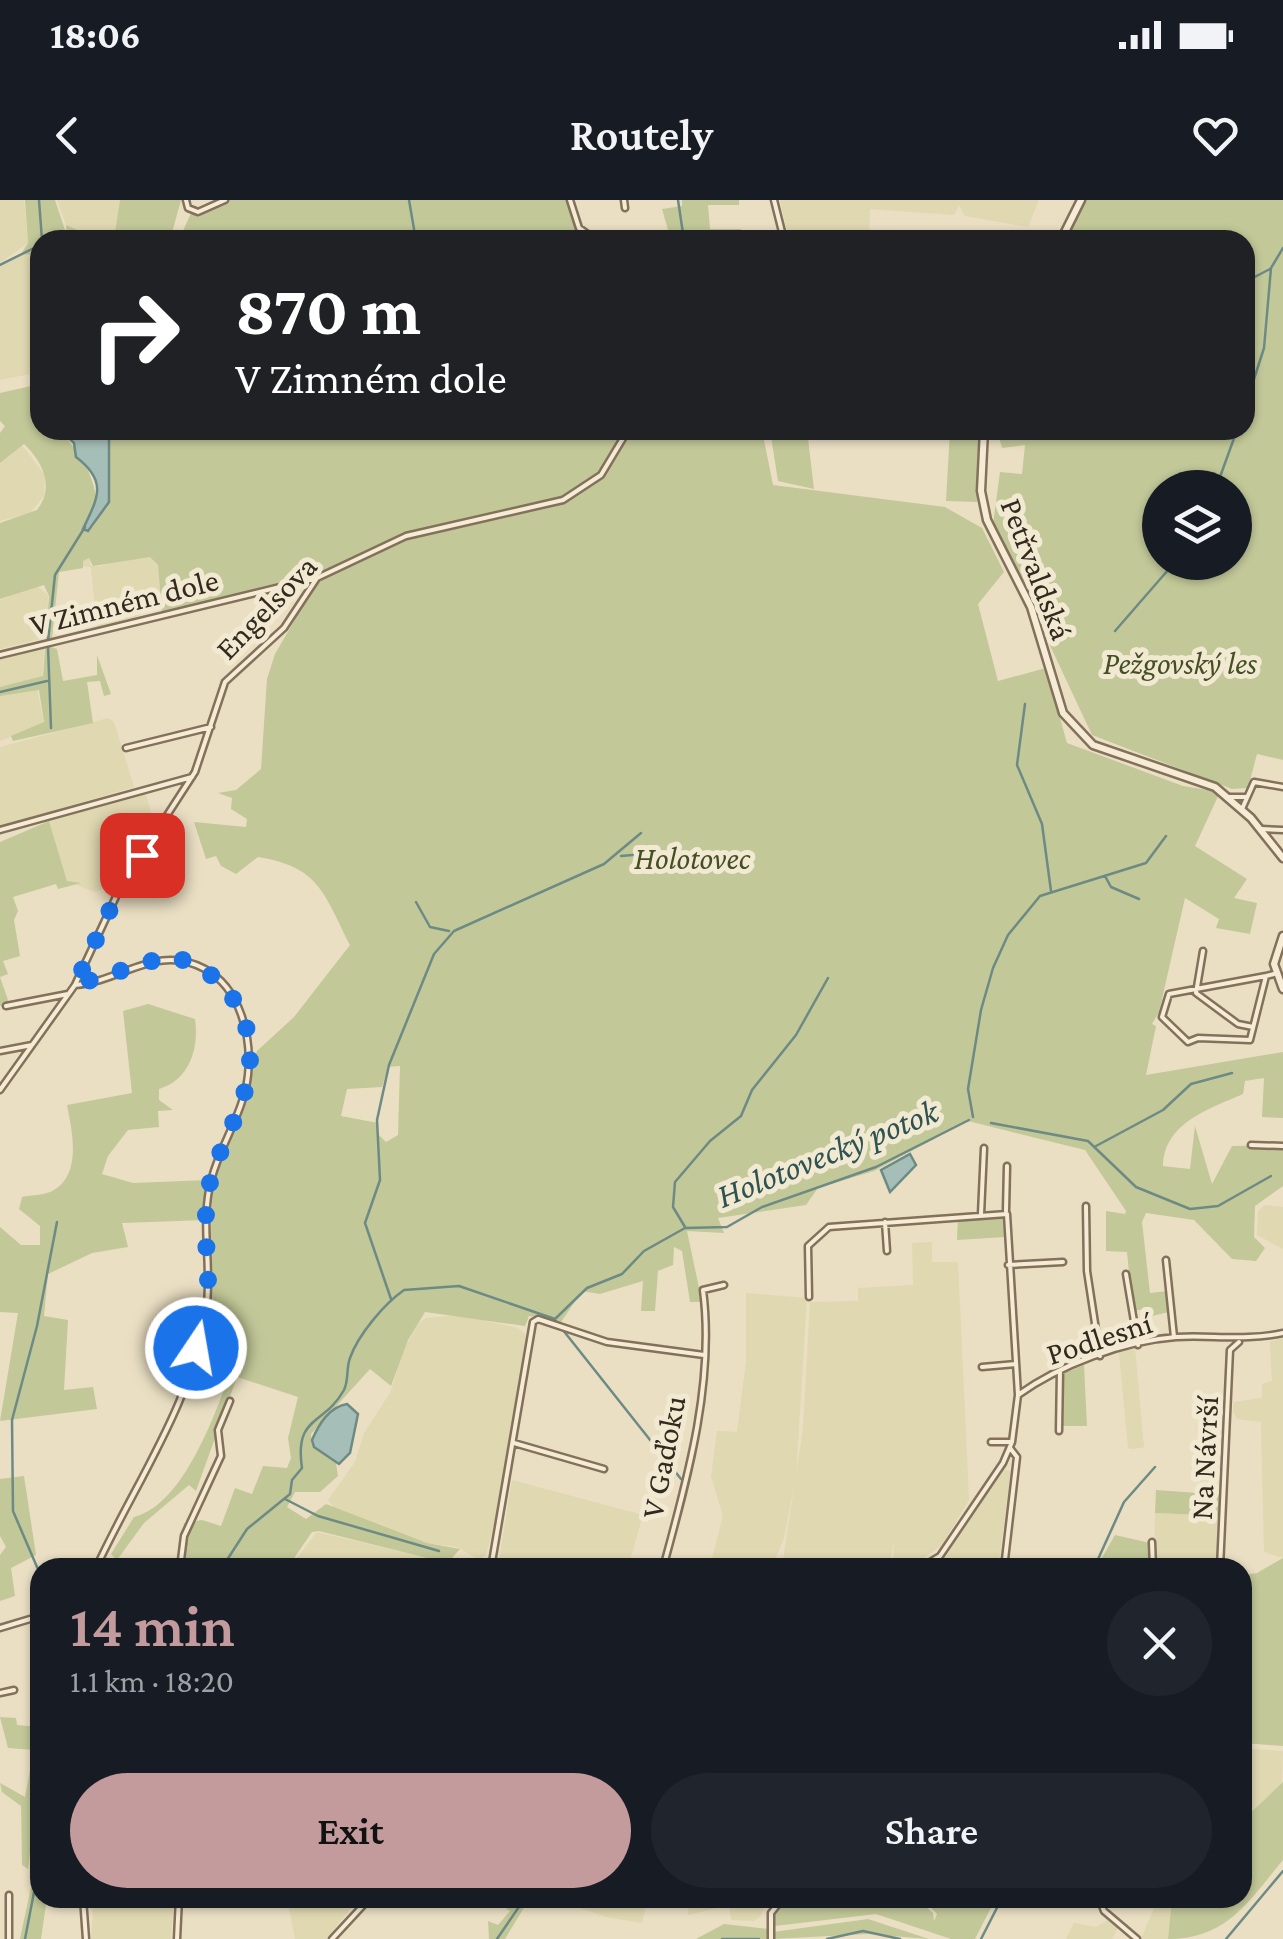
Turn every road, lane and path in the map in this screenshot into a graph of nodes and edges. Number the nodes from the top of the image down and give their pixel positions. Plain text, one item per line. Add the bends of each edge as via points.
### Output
1 (186, 200) edge
2 (225, 200) edge
3 (570, 200) edge
4 (624, 200) edge
5 (774, 200) edge
6 (1081, 200) edge
7 (625, 208) dead end
8 (585, 230) edge
9 (782, 230) edge
10 (1065, 230) edge
11 (621, 440) edge
12 (984, 440) edge
13 (318, 578) junction
14 (0, 655) edge
15 (211, 727) junction
16 (126, 748) dead end
17 (192, 777) junction
18 (1283, 787) edge
19 (1229, 797) junction
20 (1247, 797) junction
21 (1242, 808) junction
22 (1261, 828) junction
23 (0, 830) edge
24 (1283, 830) edge
25 (1283, 858) edge
26 (1283, 936) edge
27 (1204, 951) dead end
28 (1270, 975) junction
29 (75, 985) junction
30 (1197, 988) junction
31 (1283, 989) edge
32 (68, 994) junction
33 (6, 1006) dead end
34 (1253, 1027) junction
35 (32, 1045) junction
36 (0, 1051) edge
37 (0, 1090) edge
38 (1251, 1145) dead end
39 (1283, 1146) edge
40 (984, 1148) dead end
41 (1006, 1166) dead end
42 (1086, 1206) dead end
43 (981, 1214) junction
44 (1006, 1214) junction
45 (885, 1222) junction
46 (887, 1251) dead end
47 (1166, 1260) dead end
48 (1063, 1262) dead end
49 (1008, 1265) junction
50 (1126, 1274) dead end
51 (724, 1285) dead end
52 (809, 1297) dead end
53 (1283, 1333) edge
54 (1174, 1337) junction
55 (1226, 1339) junction
56 (1242, 1340) junction
57 (1138, 1345) junction
58 (1230, 1350) junction
59 (704, 1355) junction
60 (1100, 1356) junction
61 (1016, 1364) junction
62 (982, 1366) dead end
63 (1060, 1370) junction
64 (1018, 1396) junction
65 (230, 1401) dead end
66 (1060, 1431) dead end
67 (991, 1442) dead end
68 (1012, 1442) junction
69 (514, 1443) junction
70 (1010, 1448) junction
71 (604, 1469) dead end
72 (1152, 1542) dead end
73 (101, 1558) edge
74 (181, 1558) edge
75 (492, 1558) edge
76 (666, 1558) edge
77 (937, 1558) edge
78 (1005, 1558) edge
79 (1153, 1558) edge
80 (1220, 1558) edge
81 (30, 1619) edge
82 (0, 1628) edge
83 (14, 1690) dead end
84 (0, 1692) edge
85 (9, 1895) dead end
86 (84, 1908) edge
87 (179, 1908) edge
88 (361, 1908) edge
89 (776, 1908) edge
90 (1103, 1908) edge
91 (9, 1939) edge
92 (86, 1939) edge
93 (177, 1939) edge
94 (332, 1939) edge
95 (771, 1939) edge
96 (1137, 1939) edge

1 - 2 street via 198,212
3 - 8 street
4 - 7 street
5 - 9 street
6 - 10 street
11 - 13 street, Engelsova via 596,479 551,505 406,536
12 - 19 street, Petřvaldská via 986,517 1031,607 1063,713 1093,745 1215,786
13 - 14 street, V Zimném dole
13 - 15 street, Engelsova via 284,628 225,682
15 - 16 street
15 - 17 street, Engelsova
17 - 23 street
17 - 29 street via 120,888
18 - 20 street via 1254,782
19 - 20 street
19 - 21 street, Petřvaldská
20 - 21 street
21 - 22 street, Petřvaldská
22 - 24 street
22 - 25 street, Petřvaldská
26 - 28 street
27 - 30 street
28 - 30 street
28 - 31 street
28 - 34 street
29 - 32 street
29 - 73 street via 168,956 205,969 227,986 242,1014 248,1077 209,1190 206,1304 190,1370 159,1451
30 - 34 street via 1210,1006
30 - 34 street via 1169,994 1162,1017 1188,1042 1250,1040
32 - 33 street
32 - 35 street
35 - 36 street
35 - 37 street
38 - 39 street
40 - 43 street
41 - 44 street
42 - 60 street via 1087,1271
43 - 44 street
43 - 45 street
44 - 49 street
45 - 46 street
45 - 52 street via 835,1226 815,1236 807,1253
47 - 54 street
48 - 49 street
49 - 61 street
50 - 57 street
51 - 59 street, V Gaďoku via 703,1290
53 - 56 street, Podlesní
54 - 55 street, Podlesní
54 - 57 street, Podlesní
55 - 56 street, Podlesní
55 - 58 street, Na Návrší
56 - 58 street, Na Návrší
57 - 60 street, Podlesní
58 - 80 street, Na Návrší
59 - 69 street, V Gaďoku via 607,1342 538,1319
59 - 76 street, V Gaďoku via 688,1478
60 - 63 street, Podlesní
61 - 62 street
61 - 64 street
63 - 64 street, Podlesní
63 - 66 street
64 - 68 street, Podlesní
65 - 74 street via 218,1430 220,1456 184,1536
67 - 68 street
68 - 70 street, Podlesní
69 - 71 street
69 - 75 street
70 - 77 street, Podlesní
70 - 78 street via 1017,1457
72 - 79 street, Na Návrší
81 - 82 street
83 - 84 street
85 - 91 street
86 - 92 street
87 - 93 street
88 - 94 street
89 - 95 street
90 - 96 street

